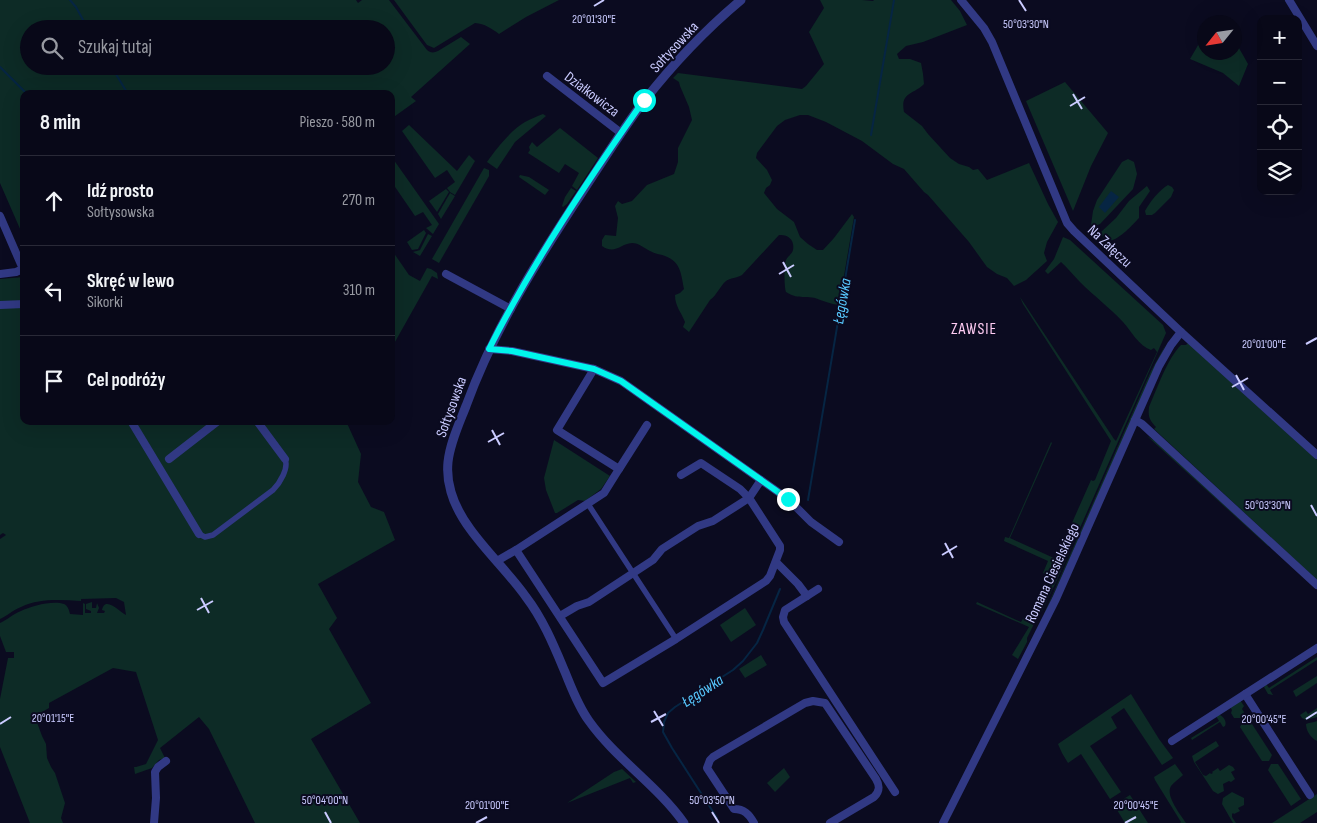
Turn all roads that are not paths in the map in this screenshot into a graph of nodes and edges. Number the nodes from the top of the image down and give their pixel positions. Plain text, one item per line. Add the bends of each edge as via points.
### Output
1 (962, 0) edge
2 (1289, 0) edge
3 (738, 2) edge
4 (1317, 46) edge
5 (547, 76) dead end
6 (621, 133) junction
7 (0, 216) edge
8 (20, 262) edge
9 (20, 270) edge
10 (0, 274) edge
11 (446, 274) dead end
12 (20, 304) edge
13 (0, 305) edge
14 (511, 309) junction
15 (1181, 332) junction
16 (489, 349) junction
17 (594, 369) junction
18 (1135, 420) junction
19 (133, 425) edge
20 (213, 425) edge
21 (260, 425) edge
22 (647, 425) dead end
23 (1317, 455) edge
24 (169, 458) dead end
25 (285, 459) joint
26 (619, 470) junction
27 (681, 475) dead end
28 (761, 480) junction
29 (749, 498) junction
30 (588, 504) junction
31 (199, 534) joint
32 (839, 542) dead end
33 (516, 550) junction
34 (497, 561) junction
35 (776, 562) junction
36 (633, 573) junction
37 (1317, 585) edge
38 (818, 589) dead end
39 (807, 596) junction
40 (560, 616) junction
41 (676, 639) junction
42 (1317, 648) edge
43 (1246, 694) junction
44 (1172, 741) dead end
45 (166, 761) dead end
46 (895, 792) dead end
47 (1310, 795) dead end
48 (154, 823) edge
49 (684, 823) edge
50 (754, 823) edge
51 (830, 823) edge
52 (942, 823) edge

1 - 15 street, Na Załęczu via 992,42 1067,223
2 - 4 street
3 - 6 street, Sołtysowska via 676,62
5 - 6 street, Działkowicza
6 - 14 street, Sołtysowska via 544,250
7 - 8 street
9 - 10 street
11 - 14 street
12 - 13 street
14 - 16 street, Sołtysowska
15 - 18 street, Romana Ciesielskiego via 1165,355
15 - 23 street, Na Załęczu
16 - 17 street
16 - 34 street, Sołtysowska via 453,442 447,474 458,510
17 - 26 street via 557,430
17 - 28 street via 621,381
18 - 37 street
18 - 52 street, Romana Ciesielskiego via 1056,599
19 - 31 street
20 - 24 street
21 - 25 street
22 - 26 street
25 - 31 street via 286,467 273,490 213,535 205,537
26 - 30 street via 604,493
27 - 29 street via 701,463
28 - 29 street
28 - 32 street
29 - 35 street via 780,546
29 - 36 street via 662,549 653,560
30 - 33 street
30 - 36 street
33 - 34 street
33 - 40 street
34 - 49 street, Sołtysowska via 537,613 588,720
35 - 39 street
35 - 41 street via 766,581
36 - 40 street via 589,602
36 - 41 street
38 - 39 street
39 - 46 street via 785,610 784,622
40 - 41 street via 603,684
42 - 43 street
43 - 44 street
43 - 47 street
45 - 48 street via 155,772
50 - 51 street via 744,811 734,809 707,768 710,760 813,701 825,703 879,785 874,797

